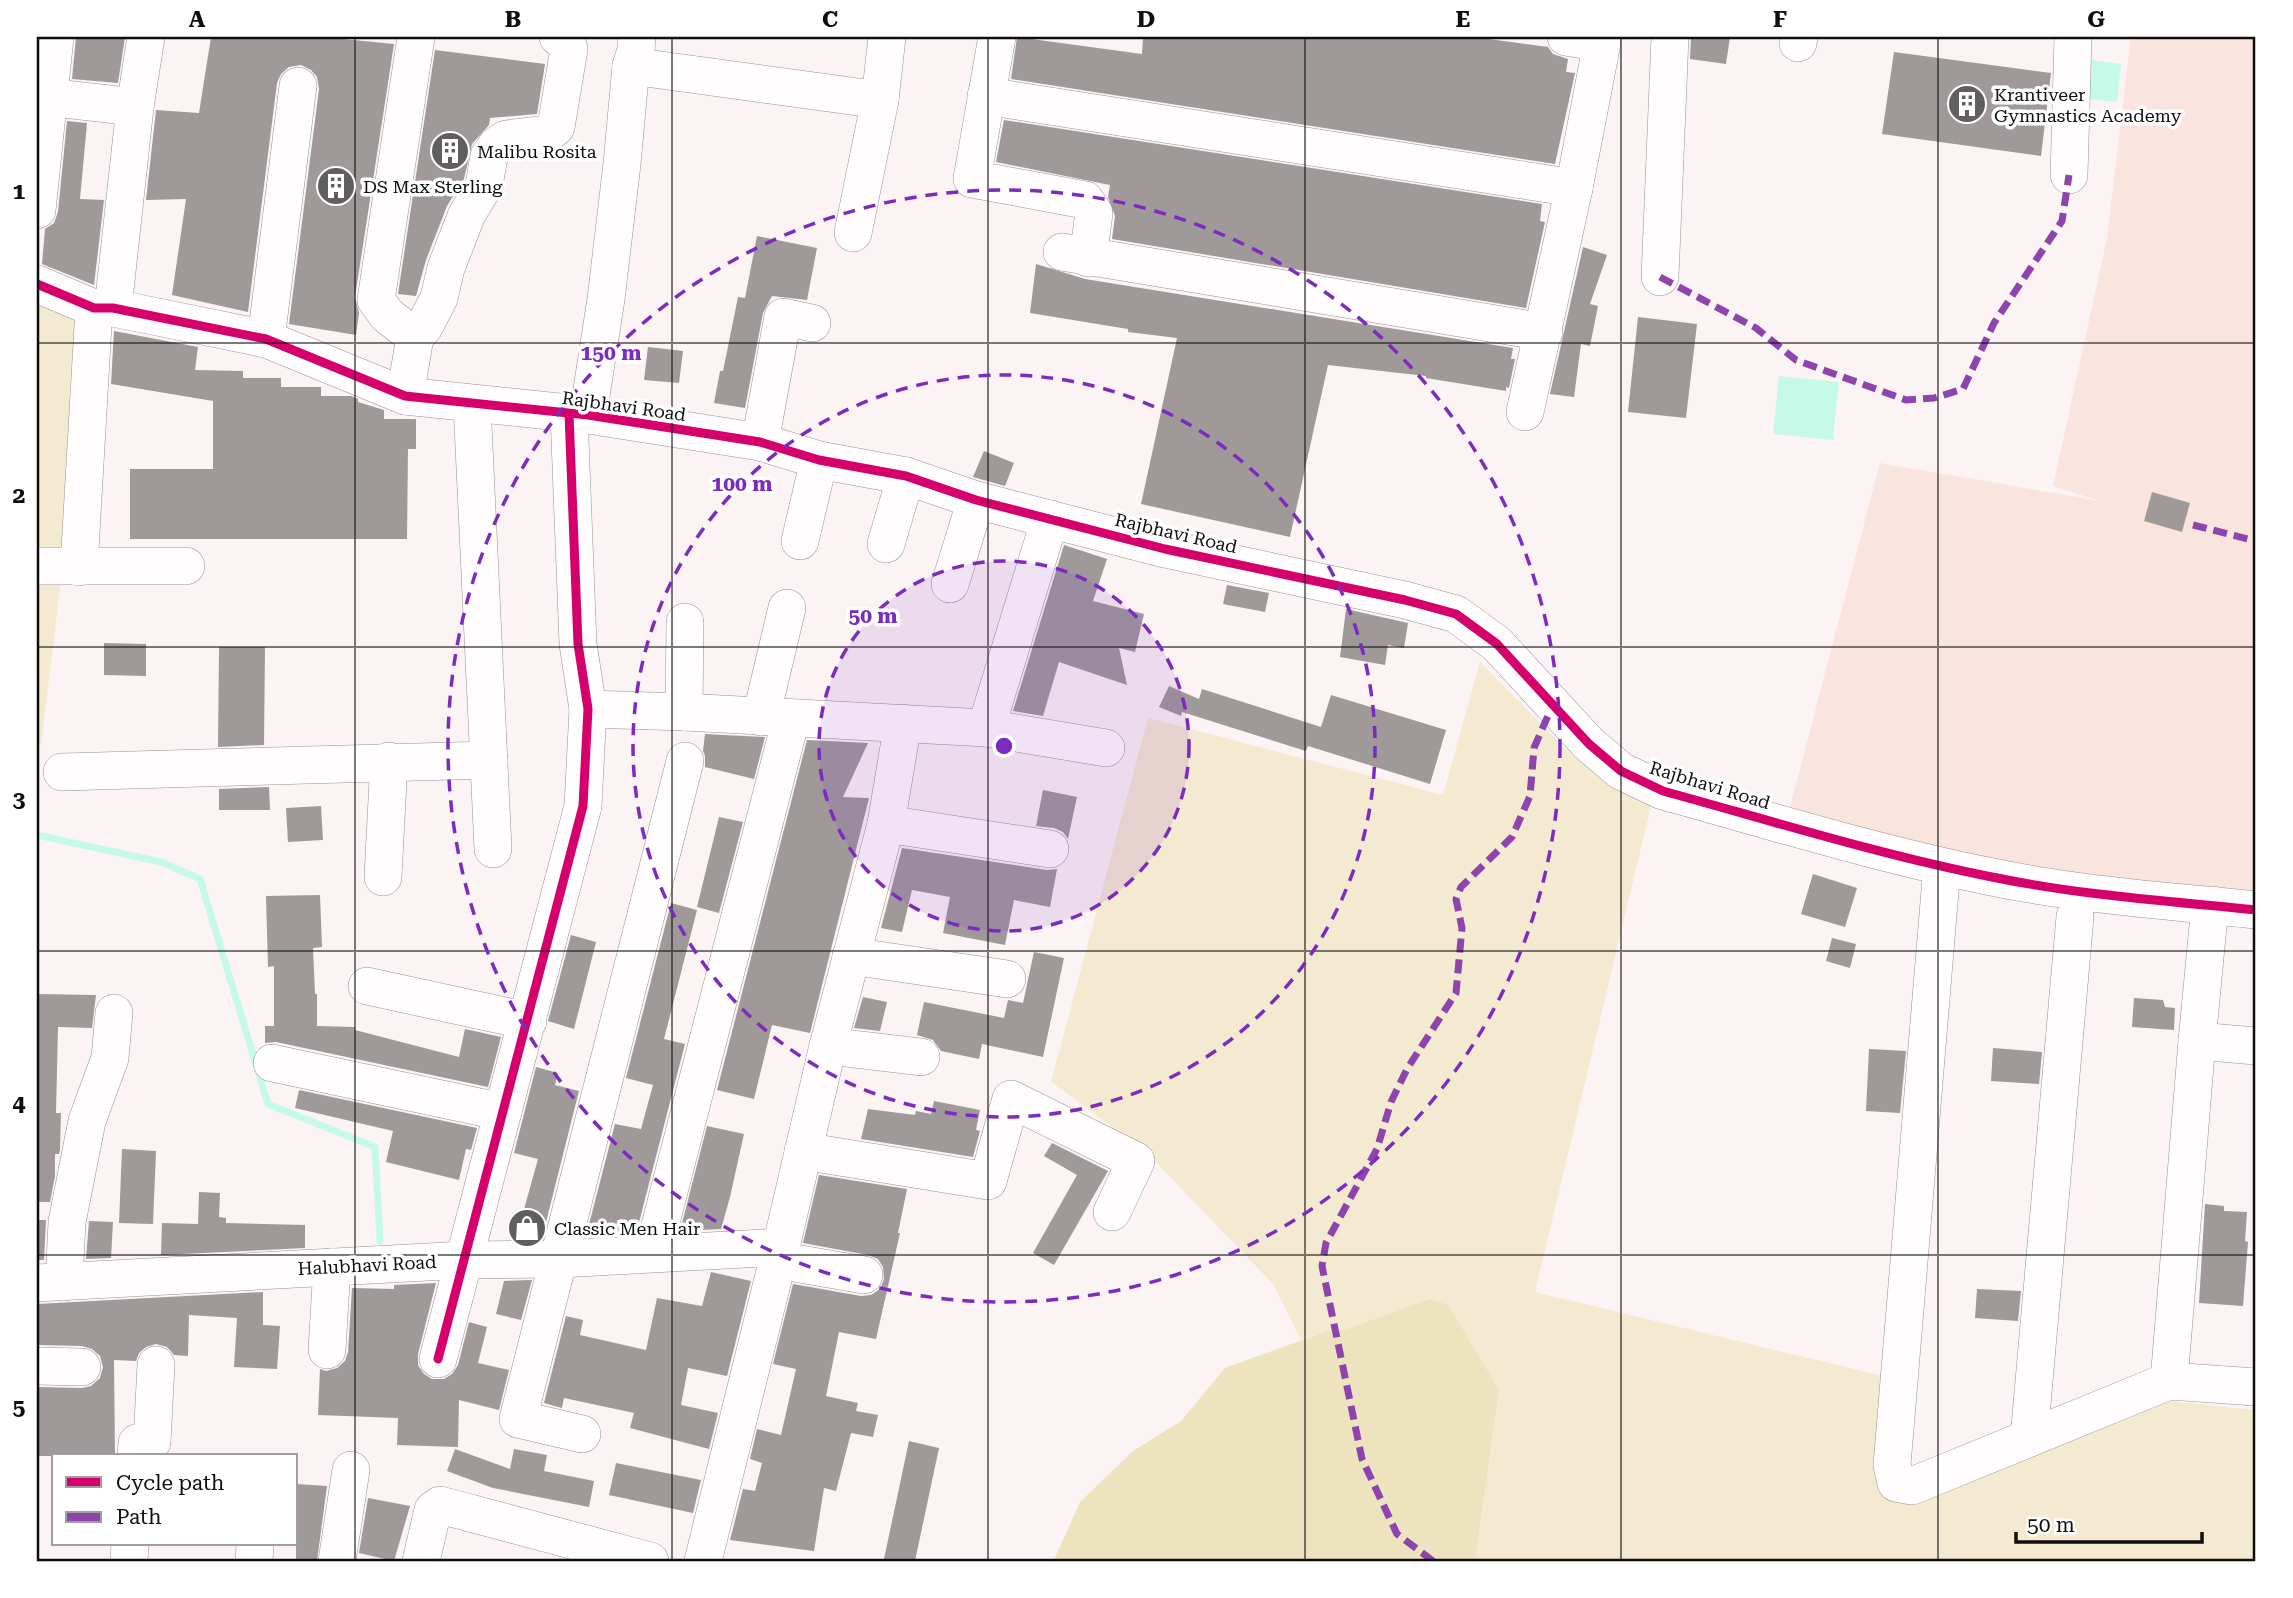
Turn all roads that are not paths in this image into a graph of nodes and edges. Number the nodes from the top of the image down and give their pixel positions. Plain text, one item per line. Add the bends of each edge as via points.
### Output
1 (55, 37) edge
2 (146, 37) edge
3 (416, 37) edge
4 (558, 37) edge
5 (887, 37) edge
6 (997, 37) edge
7 (1566, 37) edge
8 (1670, 37) edge
9 (2073, 37) edge
10 (634, 52) edge
11 (298, 86) dead end
12 (43, 96) edge
13 (986, 96) junction
14 (880, 100) junction
15 (135, 107) junction
16 (2069, 175) dead end
17 (1574, 188) junction
18 (37, 210) edge
19 (853, 233) dead end
20 (1660, 277) dead end
21 (37, 284) edge
22 (103, 308) junction
23 (812, 323) dead end
24 (1544, 332) junction
25 (415, 337) junction
26 (266, 339) junction
27 (405, 396) junction
28 (472, 404) junction
29 (1525, 412) dead end
30 (578, 415) junction
31 (760, 442) junction
32 (819, 460) junction
33 (906, 476) junction
34 (976, 500) junction
35 (1050, 519) junction
36 (800, 541) dead end
37 (886, 544) dead end
38 (37, 566) edge
39 (186, 566) dead end
40 (79, 567) junction
41 (950, 584) dead end
42 (788, 608) dead end
43 (685, 622) dead end
44 (588, 709) junction
45 (684, 712) junction
46 (776, 718) junction
47 (903, 723) junction
48 (986, 728) junction
49 (1106, 748) dead end
50 (489, 760) junction
51 (389, 761) junction
52 (685, 761) dead end
53 (62, 772) dead end
54 (886, 824) junction
55 (493, 849) dead end
56 (1050, 849) dead end
57 (1942, 867) junction
58 (383, 877) dead end
59 (2211, 905) junction
60 (2256, 910) edge
61 (2075, 916) dead end
62 (851, 956) junction
63 (1007, 979) dead end
64 (367, 986) dead end
65 (114, 1013) dead end
66 (528, 1021) junction
67 (2197, 1041) junction
68 (828, 1046) junction
69 (2256, 1046) edge
70 (921, 1057) dead end
71 (272, 1063) dead end
72 (503, 1112) junction
73 (803, 1152) junction
74 (1112, 1212) dead end
75 (653, 1253) junction
76 (779, 1254) junction
77 (560, 1259) junction
78 (465, 1260) junction
79 (332, 1267) junction
80 (864, 1275) dead end
81 (50, 1283) edge
82 (327, 1350) dead end
83 (438, 1359) dead end
84 (156, 1365) dead end
85 (37, 1366) edge
86 (82, 1367) dead end
87 (2169, 1381) junction
88 (2256, 1387) edge
89 (582, 1434) dead end
90 (2029, 1438) junction
91 (136, 1454) edge
92 (351, 1470) dead end
93 (535, 1546) edge
94 (642, 1560) edge
95 (337, 1561) edge
96 (421, 1561) edge
97 (703, 1561) edge

1 - 12 street
2 - 15 street
3 - 25 street via 376,300
4 - 25 street via 566,40 569,49 556,127 547,134 506,139 489,156 484,186 458,234 439,298
5 - 14 street
6 - 13 street
7 - 17 street via 1602,43
8 - 20 street
9 - 16 street
10 - 14 street
10 - 30 street via 607,286
11 - 26 street
12 - 15 street
12 - 18 street
13 - 17 street
13 - 24 street via 972,179 1085,200 1094,213 1075,255
14 - 19 street
15 - 22 street
17 - 24 street
21 - 22 street, Rajbhavi Road
22 - 26 street, Rajbhavi Road
22 - 40 street
23 - 31 street via 783,317
24 - 29 street
25 - 27 street
26 - 27 street, Rajbhavi Road
27 - 28 street, Rajbhavi Road
28 - 30 street, Rajbhavi Road
28 - 50 street
30 - 31 street, Rajbhavi Road
30 - 44 street via 578,644
31 - 32 street, Rajbhavi Road
32 - 33 street, Rajbhavi Road
32 - 36 street
33 - 34 street, Rajbhavi Road
33 - 37 street
34 - 35 street, Rajbhavi Road
34 - 41 street
35 - 48 street
35 - 57 street, Rajbhavi Road via 1457,614 1497,644 1620,771 1663,791
38 - 40 street
39 - 40 street
42 - 46 street
43 - 45 street
44 - 45 street
44 - 66 street via 583,806
45 - 46 street
46 - 47 street
46 - 75 street
47 - 48 street
47 - 54 street
48 - 49 street
50 - 51 street
50 - 55 street
51 - 53 street
51 - 58 street
52 - 77 street
54 - 56 street
54 - 62 street
57 - 59 street, Rajbhavi Road via 2126,898
57 - 90 street via 1892,1465 1896,1483 1912,1486
59 - 60 street, Rajbhavi Road
59 - 67 street
61 - 90 street
62 - 63 street
62 - 68 street
64 - 66 street
65 - 81 street via 110,1058 87,1121
66 - 72 street
67 - 69 street
67 - 87 street
68 - 70 street
68 - 73 street
71 - 72 street
72 - 78 street
73 - 74 street via 988,1181 1011,1099 1136,1161
73 - 76 street
75 - 76 street, Halubhavi Road
75 - 77 street, Halubhavi Road
76 - 80 street, Halubhavi Road
76 - 97 street
77 - 78 street, Halubhavi Road
77 - 89 street via 519,1419
78 - 79 street, Halubhavi Road
78 - 83 street
79 - 81 street, Halubhavi Road
79 - 82 street
84 - 91 street via 152,1442 137,1443
85 - 86 street
87 - 88 street
87 - 90 street
92 - 95 street
93 - 94 street
93 - 96 street via 440,1505 433,1510

